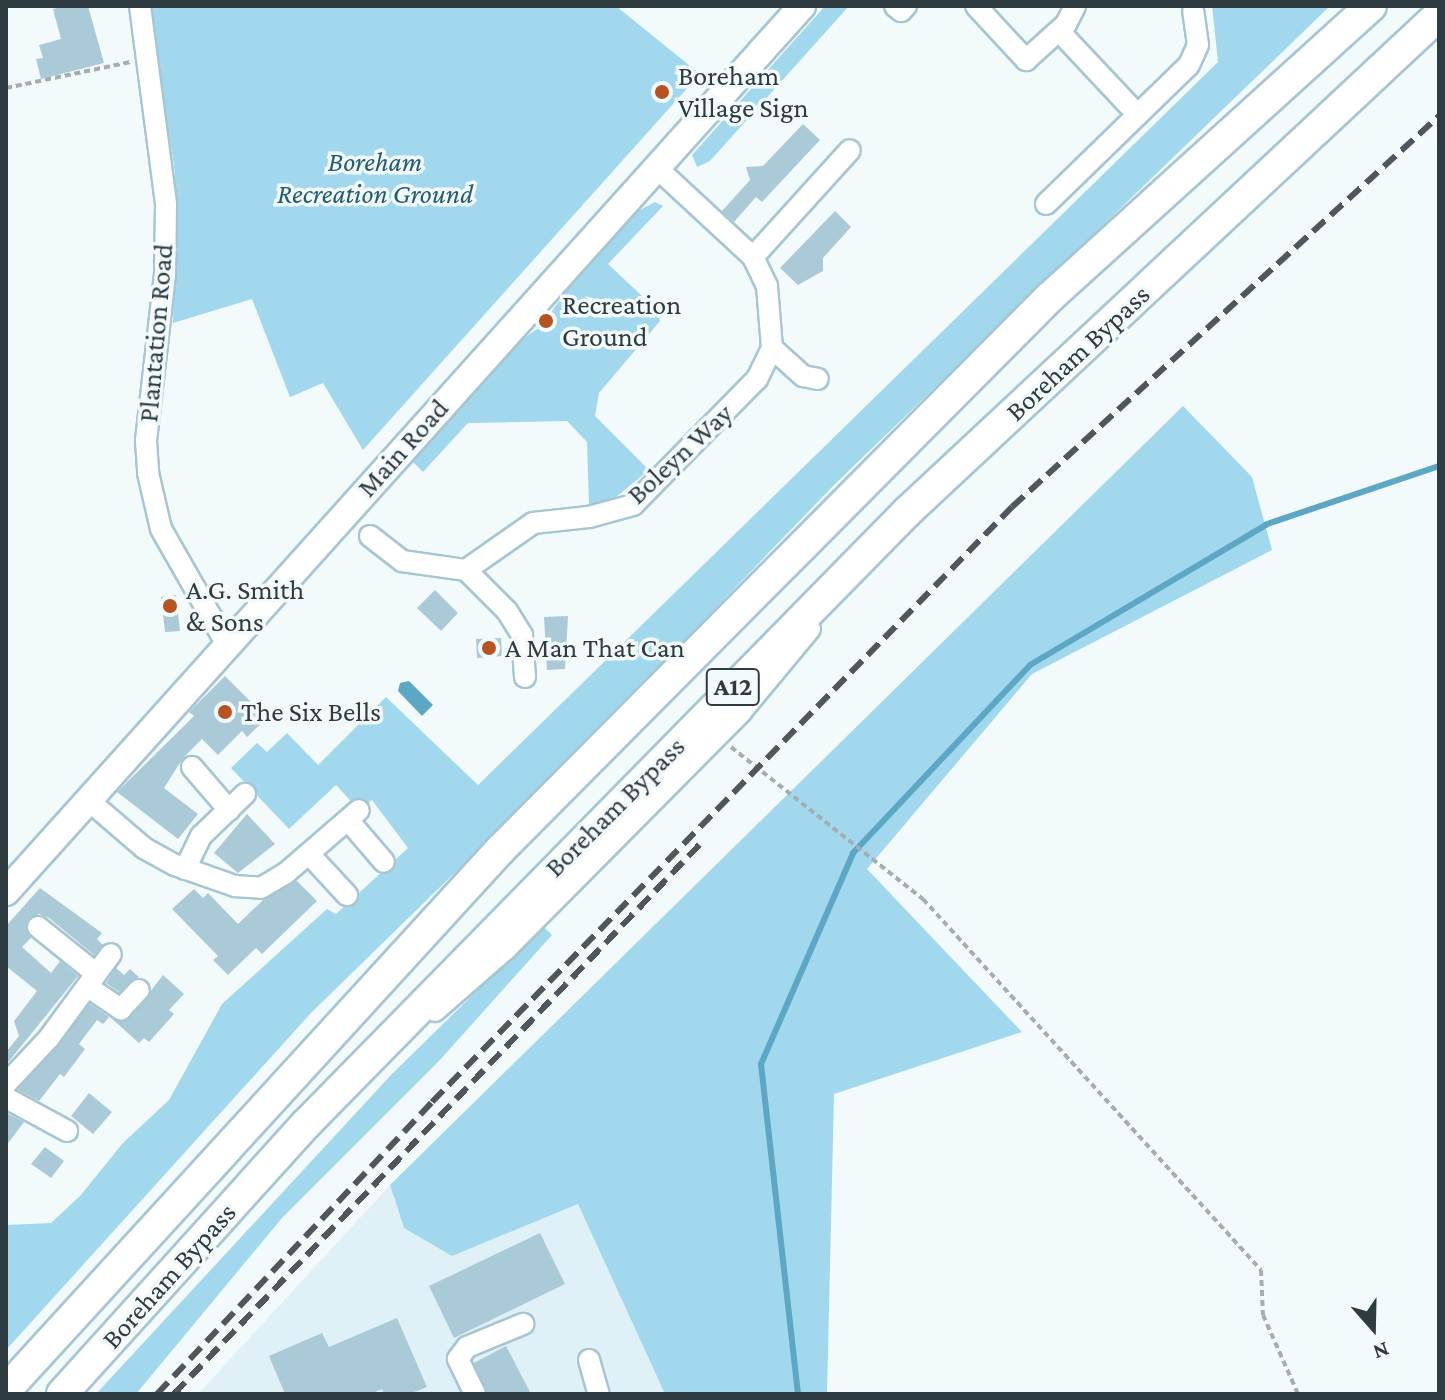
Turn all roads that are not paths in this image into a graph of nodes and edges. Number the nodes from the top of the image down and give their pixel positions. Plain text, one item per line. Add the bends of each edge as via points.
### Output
1 (140, 6) edge
2 (802, 6) edge
3 (895, 6) edge
4 (906, 6) edge
5 (976, 6) edge
6 (1075, 6) edge
7 (1371, 6) edge
8 (1193, 11) dead end
9 (1439, 15) edge
10 (1059, 31) junction
11 (1138, 115) junction
12 (850, 150) dead end
13 (659, 170) junction
14 (1046, 204) dead end
15 (753, 257) junction
16 (772, 348) junction
17 (818, 379) dead end
18 (907, 512) junction
19 (370, 536) dead end
20 (466, 570) junction
21 (226, 643) junction
22 (525, 677) dead end
23 (192, 767) dead end
24 (245, 794) dead end
25 (87, 799) junction
26 (229, 810) junction
27 (309, 854) junction
28 (384, 862) dead end
29 (185, 869) junction
30 (6, 892) edge
31 (347, 895) dead end
32 (38, 927) dead end
33 (111, 954) dead end
34 (91, 980) junction
35 (139, 990) dead end
36 (8, 1093) edge
37 (307, 1123) junction
38 (67, 1131) dead end
39 (523, 1324) dead end
40 (589, 1360) dead end
41 (6, 1390) edge
42 (62, 1394) edge
43 (475, 1394) edge
44 (599, 1394) edge

1 - 21 street, Plantation Road via 166,204 165,274 146,441 148,473 161,529
2 - 13 main road, Main Road
3 - 4 street via 901,11
5 - 10 street via 1026,60
6 - 10 street
7 - 41 highway, Boreham Bypass / A12 via 1050,297 511,839
8 - 11 street via 1198,45 1189,65
9 - 18 highway, Boreham Bypass / A12
10 - 11 street
11 - 14 street
12 - 15 street
13 - 15 street
13 - 21 main road, Main Road
15 - 16 street via 767,286
16 - 17 street via 803,376
16 - 20 street, Boleyn Way via 757,379 633,505 589,517 533,523
18 - 37 highway, Boreham Bypass / A12
18 - 37 street via 717,736 505,950
19 - 20 street via 402,561
20 - 22 street via 507,611 522,635
21 - 25 main road, Main Road
23 - 26 street
24 - 26 street
25 - 29 street via 144,848
25 - 30 main road, Main Road
26 - 29 street via 201,836
27 - 28 street via 353,815
27 - 29 street via 261,888 235,886
27 - 31 street
32 - 34 street
33 - 34 street
34 - 35 street via 121,1009
34 - 36 street
36 - 38 street
37 - 42 highway, Boreham Bypass / A12
39 - 43 street via 467,1347 458,1359
40 - 44 street

